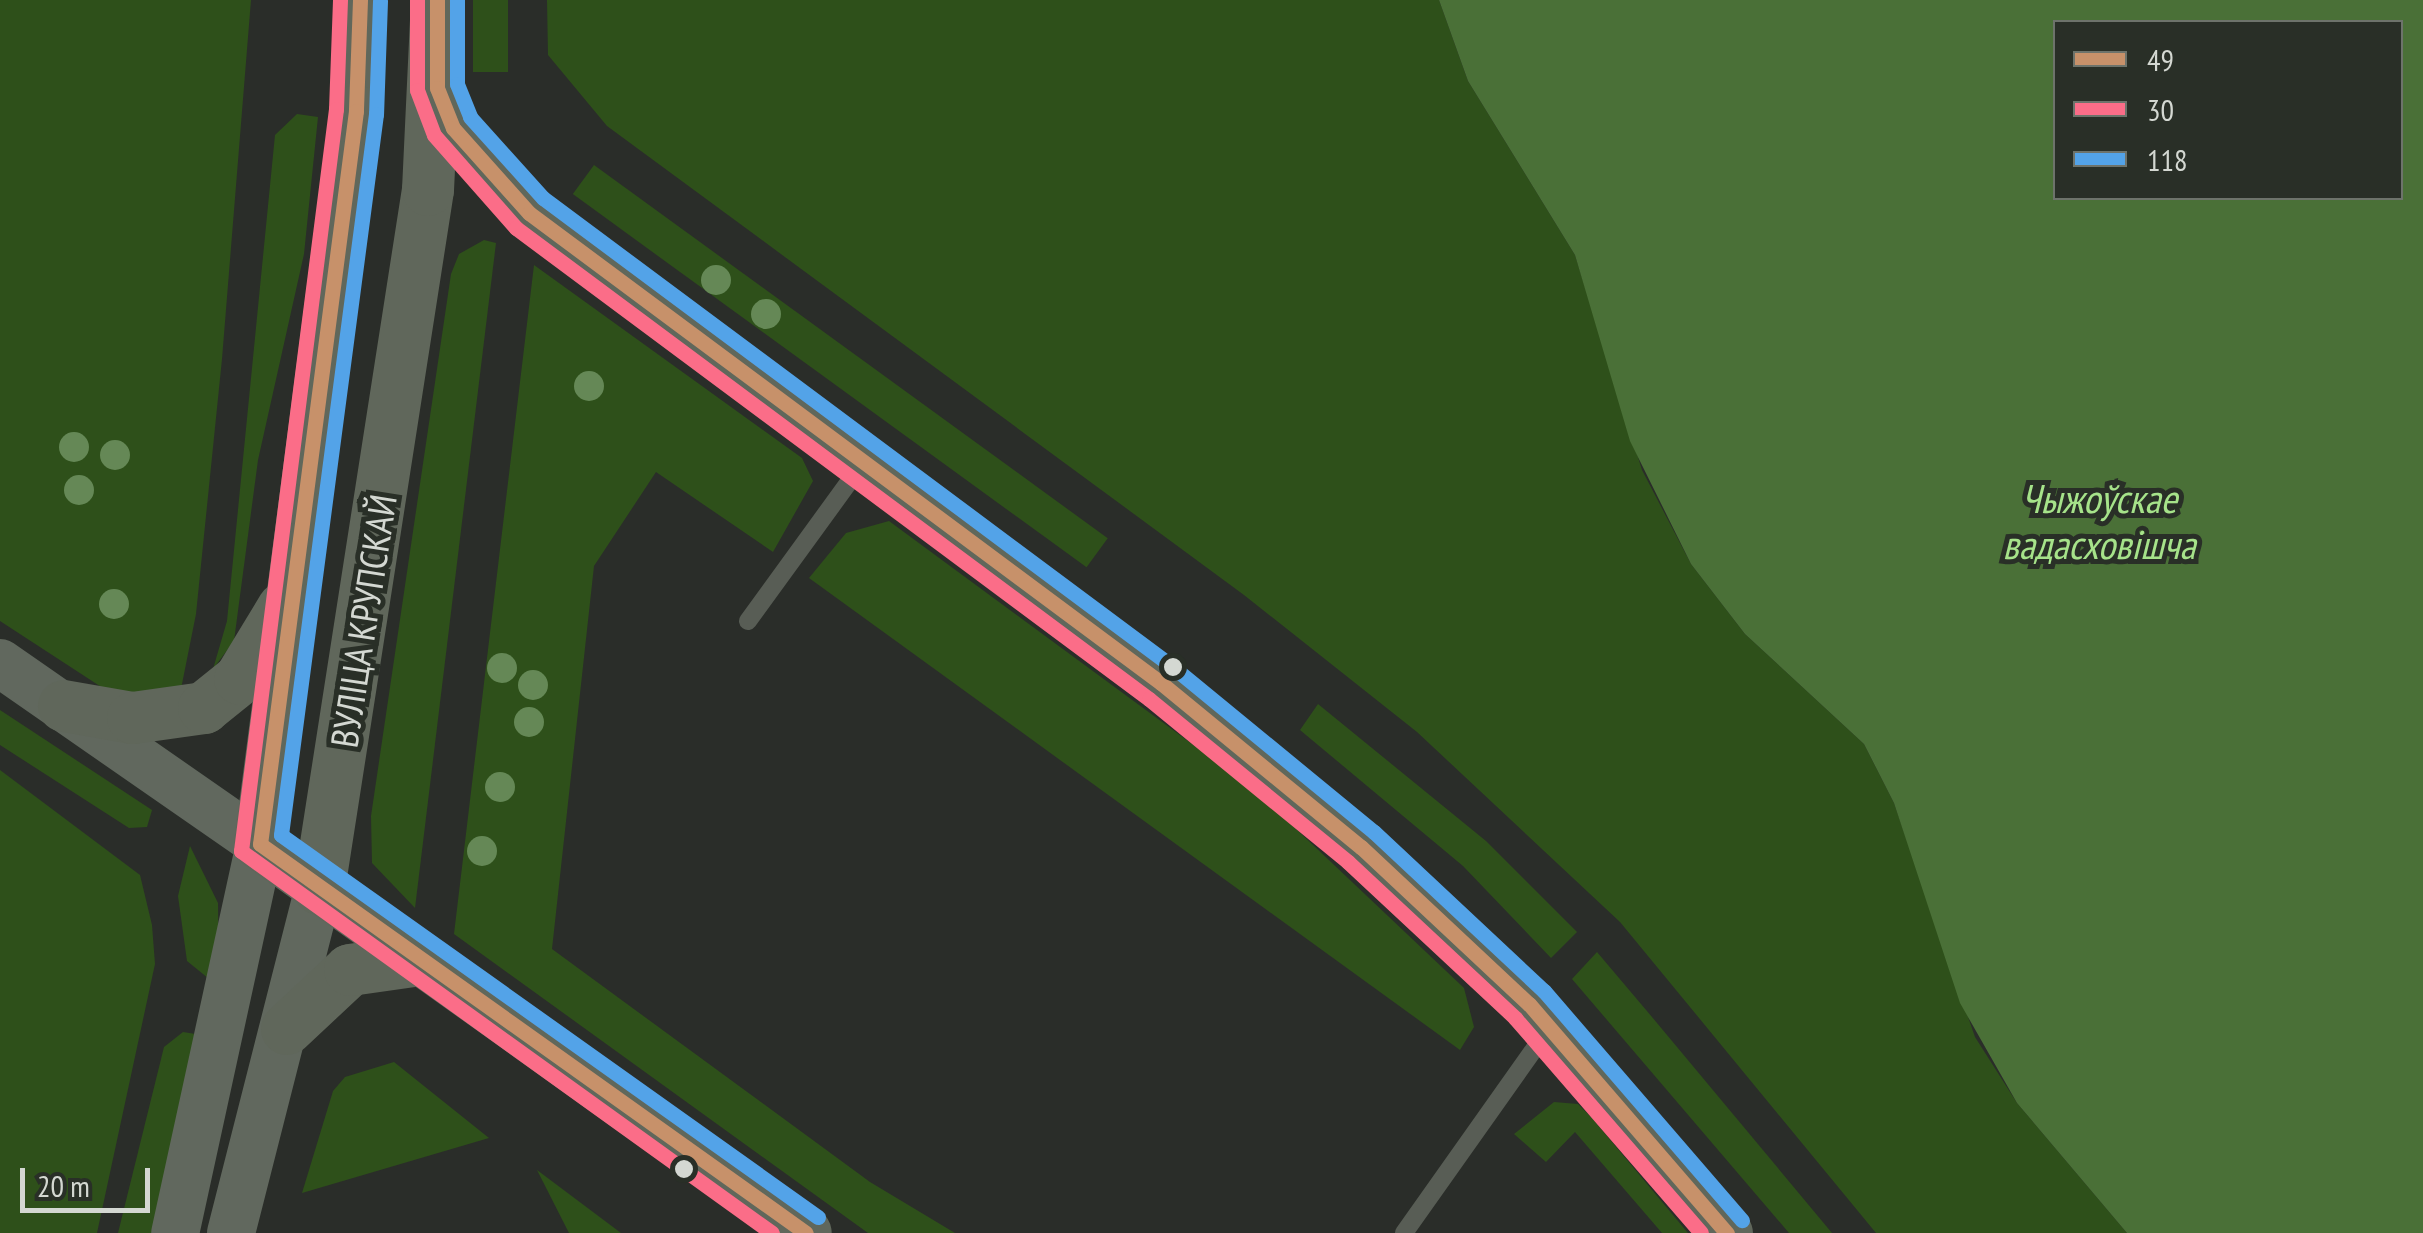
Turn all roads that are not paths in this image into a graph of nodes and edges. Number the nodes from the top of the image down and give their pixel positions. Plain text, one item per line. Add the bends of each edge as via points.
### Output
1 (360, 0) edge
2 (437, 0) edge
3 (437, 88) junction
4 (428, 190) junction
5 (529, 213) junction
6 (334, 284) junction
7 (862, 464) junction
8 (296, 585) junction
9 (748, 620) dead end
10 (0, 663) edge
11 (64, 706) junction
12 (260, 844) junction
13 (319, 889) junction
14 (420, 960) junction
15 (1550, 1027) junction
16 (288, 1030) junction
17 (175, 1233) edge
18 (232, 1233) edge
19 (806, 1233) edge
20 (1404, 1233) edge
21 (1727, 1233) edge

1 - 6 main road, ВУЛІЦА КРУПСКАЙ via 356,111
2 - 3 main road, ВУЛІЦА КРУПСКАЙ
3 - 4 main road, ВУЛІЦА КРУПСКАЙ
3 - 5 main road via 453,128
4 - 5 main road via 472,188
4 - 6 main road via 393,199 367,218
4 - 13 main road, ВУЛІЦА КРУПСКАЙ
5 - 7 main road
6 - 8 main road, ВУЛІЦА КРУПСКАЙ
7 - 9 lane
7 - 15 main road via 1269,770
8 - 11 main road via 240,680 216,702 178,716 133,718
8 - 12 main road, ВУЛІЦА КРУПСКАЙ
10 - 11 street
11 - 12 street
12 - 13 main road
12 - 17 street, ВУЛІЦА КРУПСКАЙ
13 - 14 main road
13 - 16 street, ВУЛІЦА КРУПСКАЙ
14 - 16 main road via 350,970
14 - 19 main road
15 - 20 lane
15 - 21 main road
16 - 18 street, ВУЛІЦА КРУПСКАЙ

